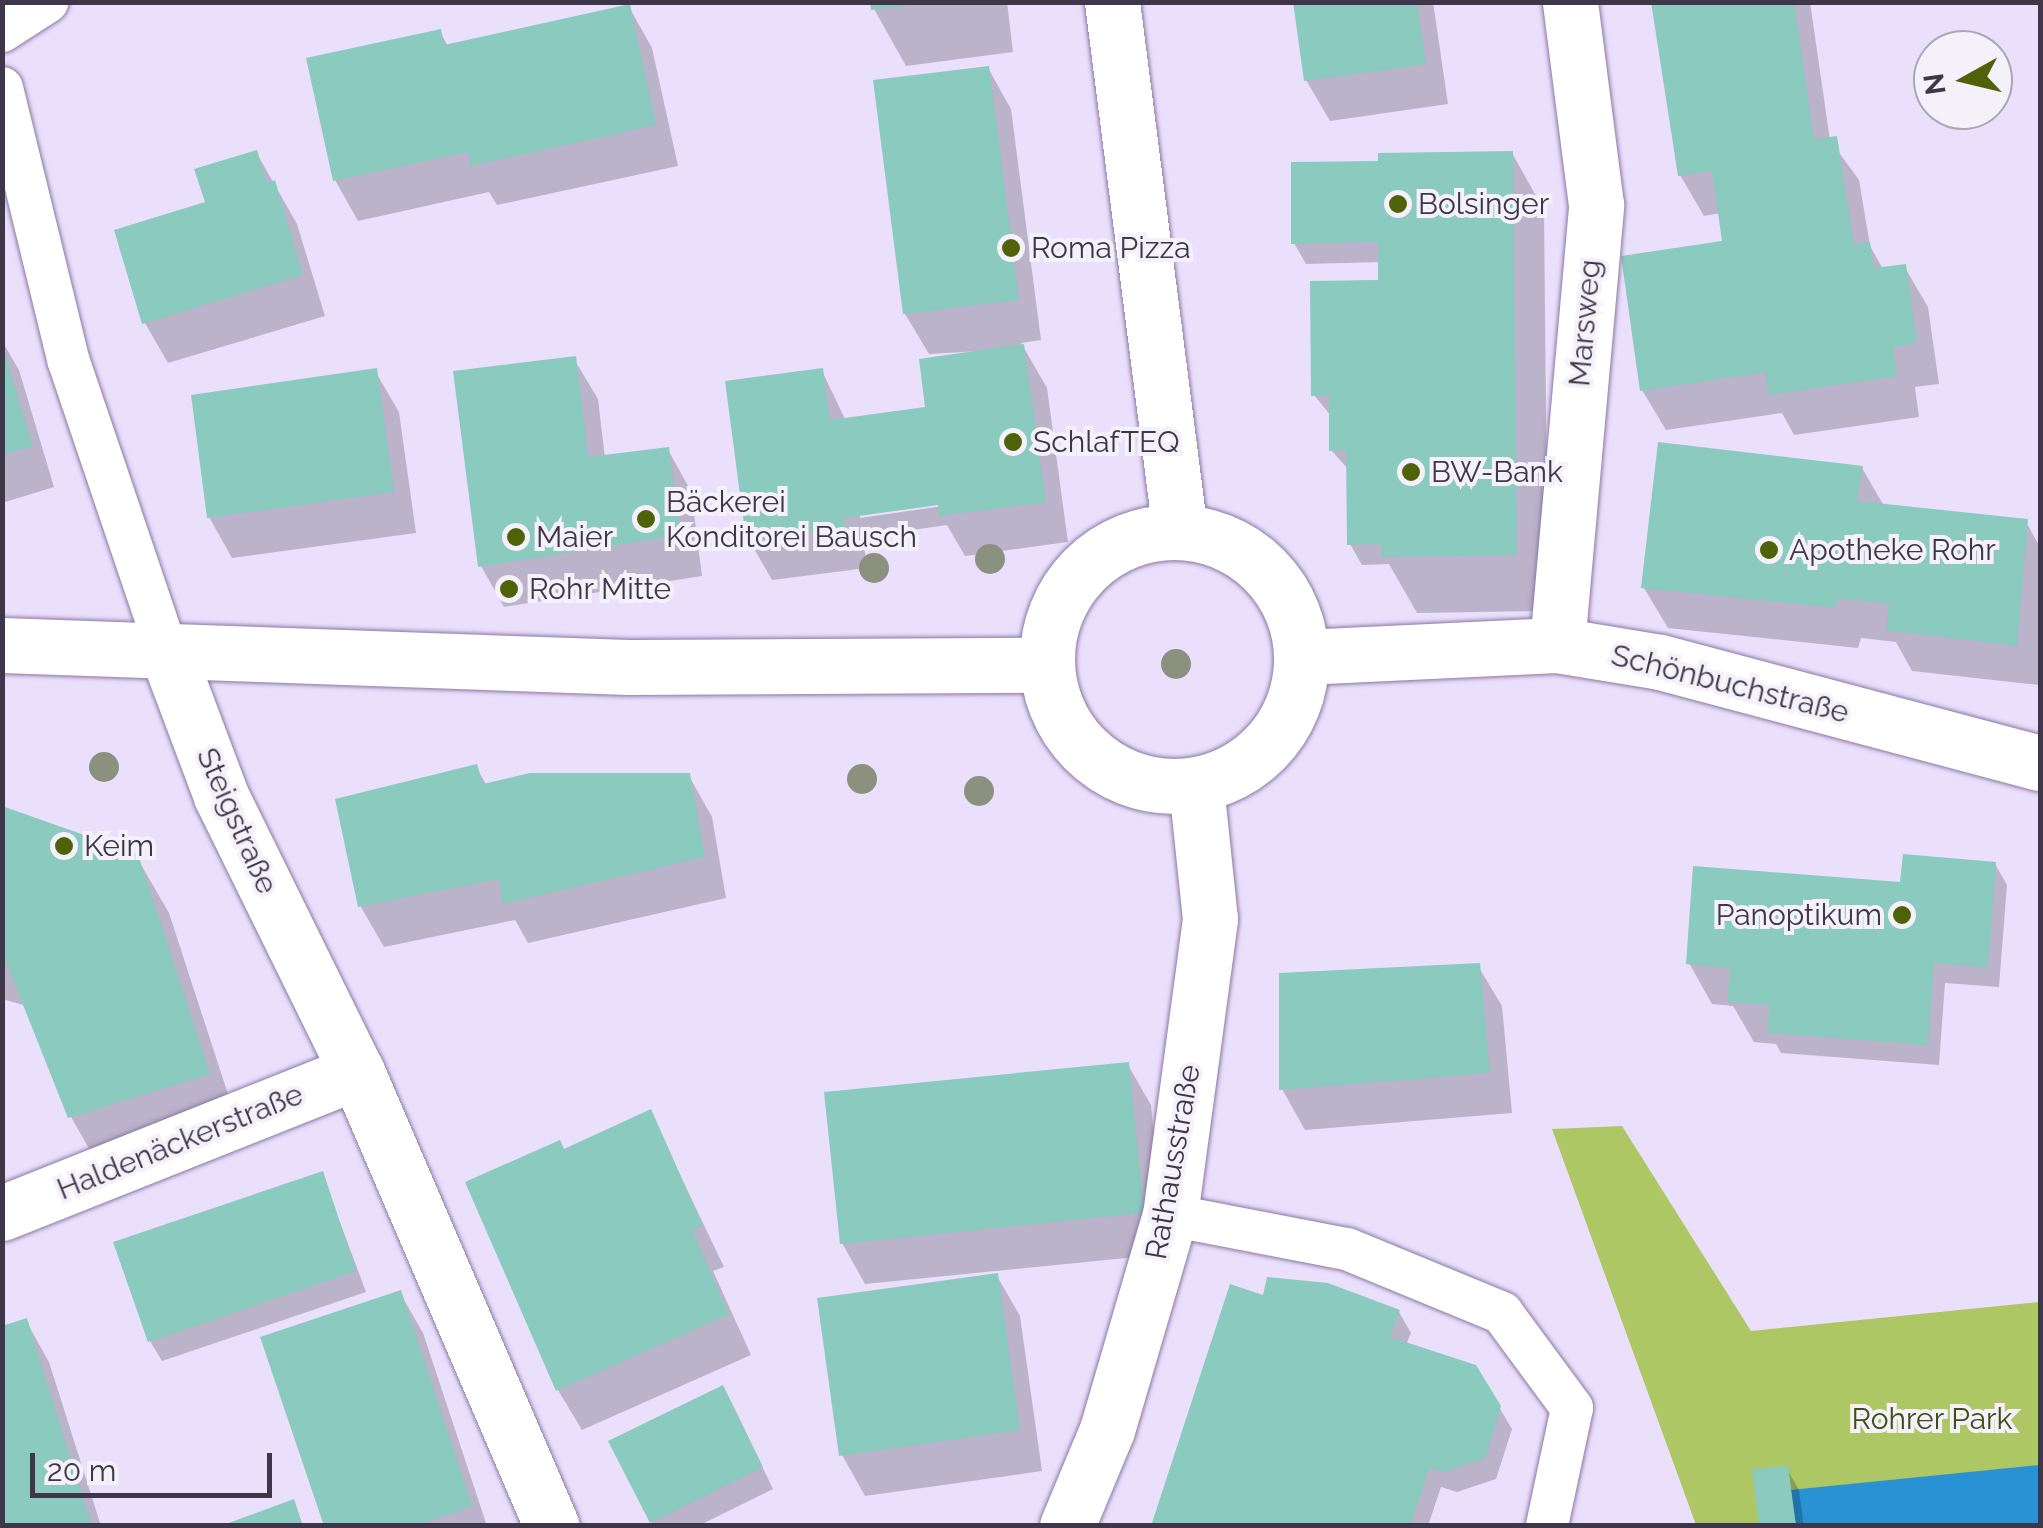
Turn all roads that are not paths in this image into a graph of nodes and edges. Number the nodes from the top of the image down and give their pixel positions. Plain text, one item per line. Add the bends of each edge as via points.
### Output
1 (48, 2) edge
2 (1112, 2) edge
3 (1570, 2) edge
4 (2, 31) edge
5 (2, 88) edge
6 (1180, 532) junction
7 (2, 644) edge
8 (1556, 645) junction
9 (167, 652) junction
10 (1303, 657) junction
11 (1045, 665) junction
12 (2040, 764) edge
13 (1196, 786) junction
14 (357, 1072) junction
15 (2, 1213) edge
16 (1170, 1215) junction
17 (552, 1526) edge
18 (1067, 1526) edge
19 (1547, 1526) edge

1 - 4 lane
2 - 6 street
3 - 8 street, Marsweg via 1596,205
5 - 9 lane, Steigstraße via 69,362
6 - 10 street via 1220,538 1263,566 1292,608
6 - 11 street via 1120,541 1080,571 1053,614
7 - 9 street
8 - 10 street, Schönbuchstraße
8 - 12 street, Schönbuchstraße via 1660,662
9 - 11 street via 629,667
9 - 14 street, Steigstraße via 221,796
10 - 13 street via 1296,702 1273,742 1238,771
11 - 13 street via 1059,717 1092,760 1142,785
13 - 16 street, Rathausstraße via 1210,919
14 - 15 street, Haldenäckerstraße
14 - 17 street, Steigstraße
16 - 18 street, Rathausstraße via 1107,1430
16 - 19 lane via 1347,1249 1502,1313 1572,1408

